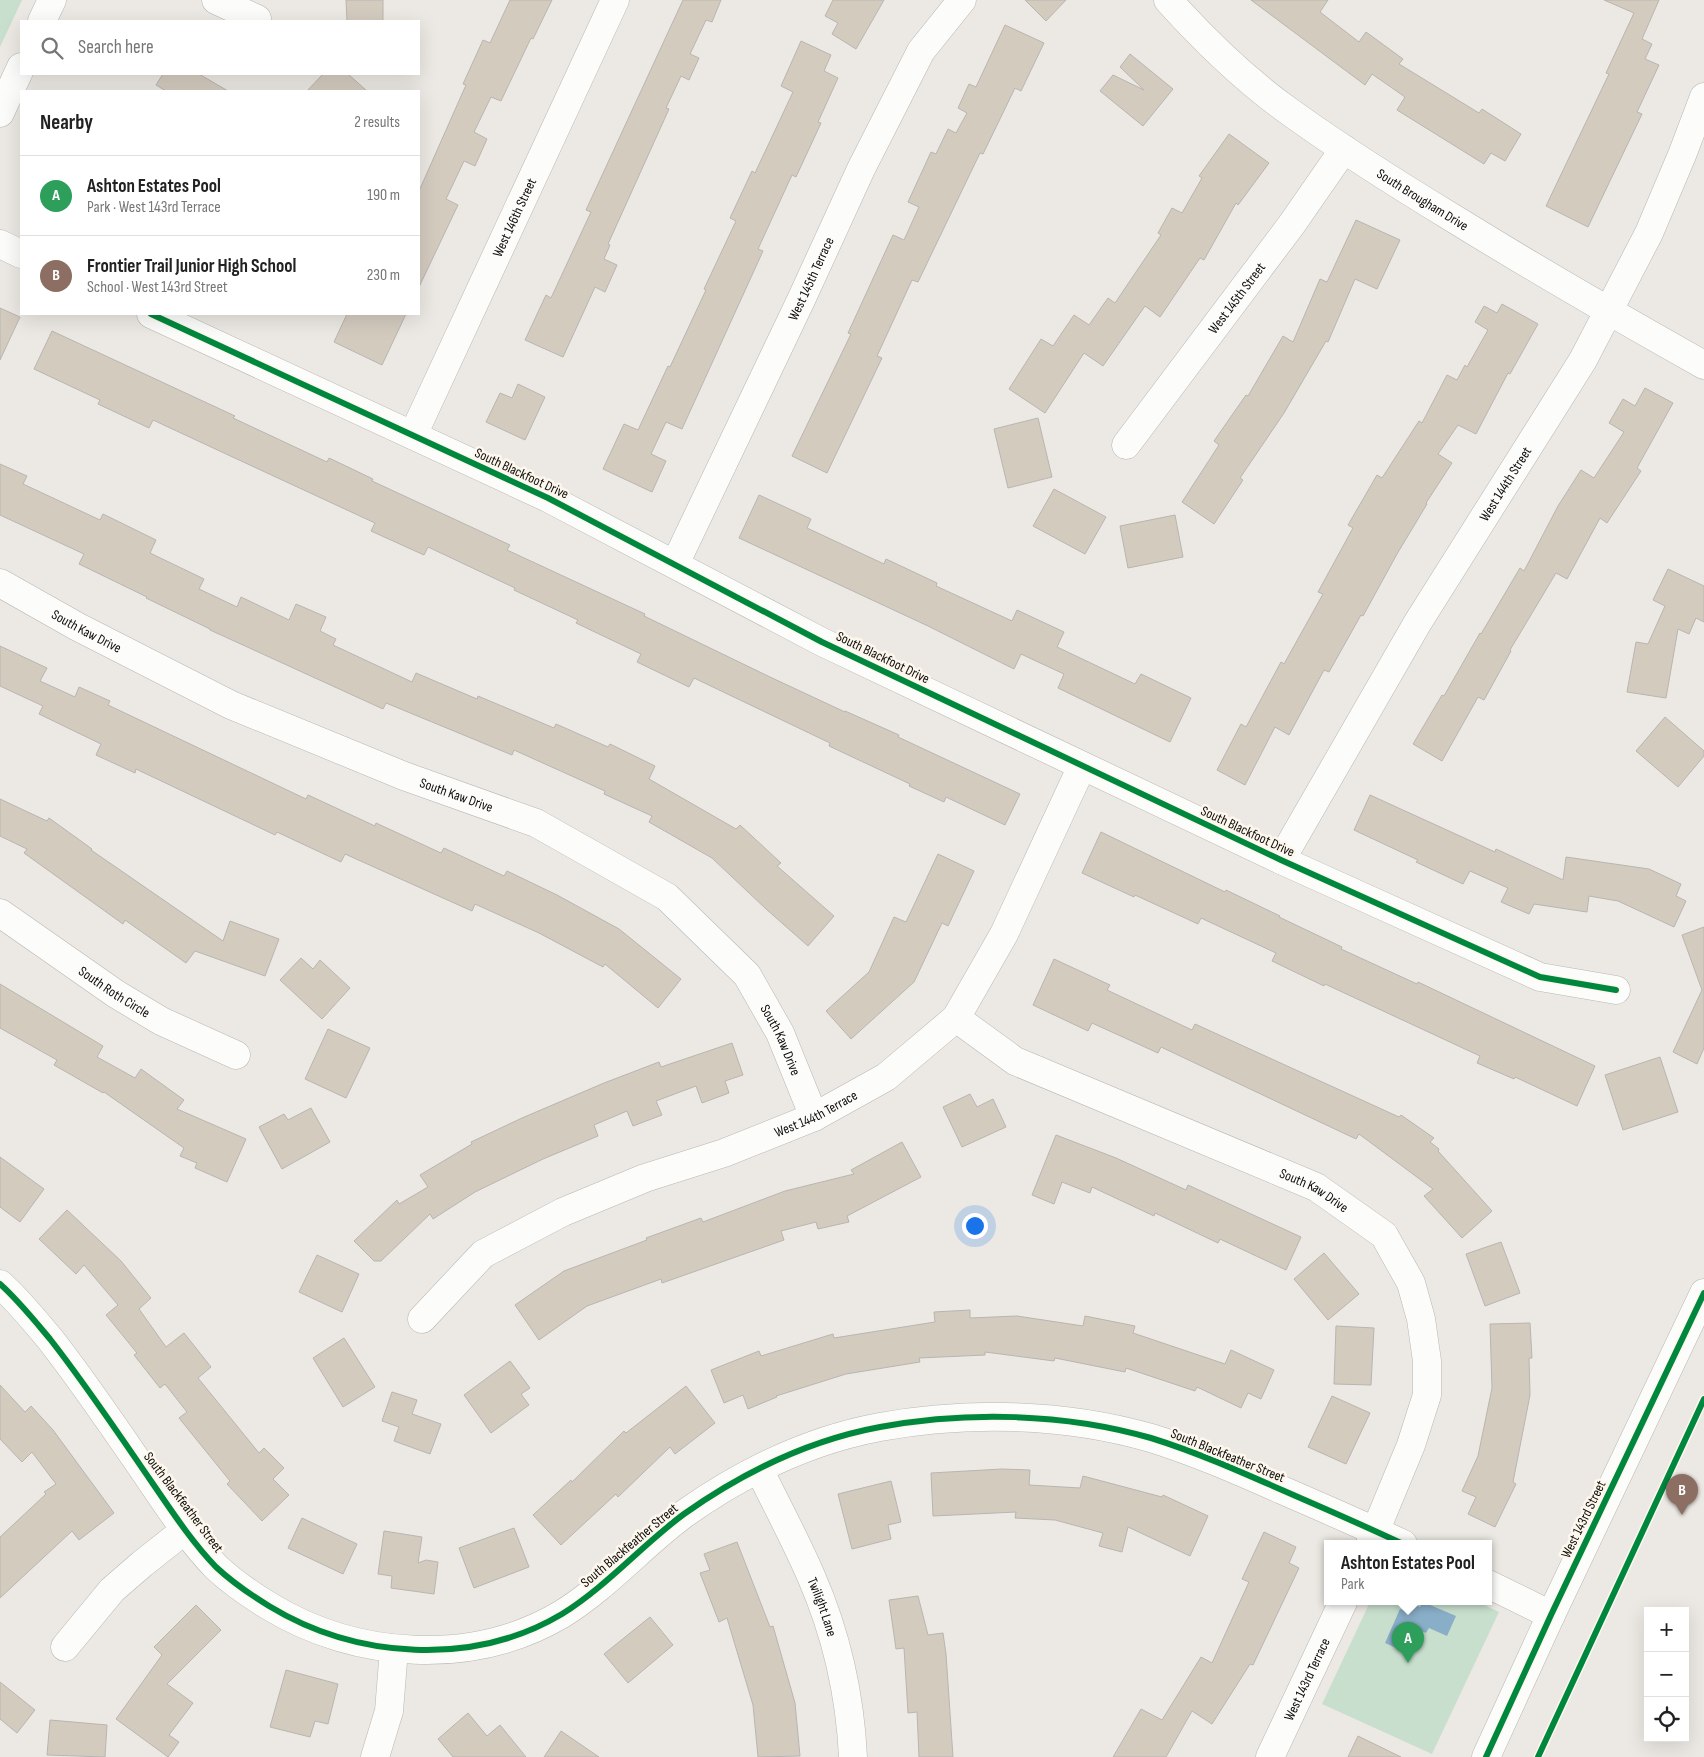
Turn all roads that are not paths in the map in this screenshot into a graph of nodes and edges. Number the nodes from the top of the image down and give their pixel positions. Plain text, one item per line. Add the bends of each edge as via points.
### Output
1 (52, 0) edge
2 (216, 0) edge
3 (614, 0) edge
4 (962, 0) edge
5 (1168, 0) edge
6 (257, 19) dead end
7 (42, 20) edge
8 (20, 69) edge
9 (1704, 96) edge
10 (0, 113) edge
11 (1344, 148) junction
12 (0, 244) edge
13 (20, 254) edge
14 (1609, 311) junction
15 (153, 315) edge
16 (1704, 365) edge
17 (413, 435) junction
18 (1126, 446) dead end
19 (675, 564) junction
20 (0, 583) edge
21 (1082, 766) junction
22 (1281, 860) junction
23 (0, 913) edge
24 (1616, 990) dead end
25 (956, 1018) junction
26 (236, 1056) dead end
27 (814, 1118) junction
28 (0, 1284) edge
29 (1704, 1293) edge
30 (422, 1319) dead end
31 (759, 1469) junction
32 (185, 1530) junction
33 (1373, 1538) edge
34 (1492, 1586) edge
35 (1342, 1605) edge
36 (1551, 1615) junction
37 (66, 1647) dead end
38 (394, 1649) junction
39 (375, 1757) edge
40 (853, 1757) edge
41 (1270, 1757) edge
42 (1486, 1757) edge

1 - 7 street
2 - 6 street
3 - 17 street, West 146th Street
4 - 19 street, West 145th Terrace via 921,52 861,169
5 - 11 street, South Brougham Drive via 1238,70 1289,112
8 - 10 street
9 - 14 street, West 144th Street via 1649,233
11 - 14 street, South Brougham Drive via 1393,182
11 - 18 street, West 145th Street via 1292,224
12 - 13 street
14 - 16 street, South Brougham Drive
14 - 22 street, West 144th Street via 1582,360 1418,622
15 - 17 street, South Blackfoot Drive
17 - 19 street, South Blackfoot Drive via 548,498
19 - 21 street, South Blackfoot Drive via 822,642
20 - 27 street, South Kaw Drive via 231,705 404,776 536,823 667,897 747,975 780,1033
21 - 22 street, South Blackfoot Drive
21 - 25 street, West 144th Terrace via 1004,934
22 - 24 street, South Blackfoot Drive via 1540,977
23 - 26 street, South Roth Circle via 116,994
25 - 27 street, West 144th Terrace via 886,1078
25 - 33 street, South Kaw Drive via 1015,1061 1316,1187 1384,1235 1411,1284 1427,1361 1427,1395 1411,1445
27 - 30 street, West 144th Terrace via 724,1153 645,1178 563,1212 483,1254
28 - 32 street, South Blackfeather Street via 74,1370
29 - 36 street, West 143rd Street
31 - 33 street, South Blackfeather Street via 797,1452 878,1427 980,1416 1086,1424 1147,1437 1207,1457
31 - 38 street, South Blackfeather Street via 681,1517 581,1601 531,1630 487,1644 446,1649
31 - 40 street, Twilight Lane via 826,1614 847,1696
32 - 37 street, South Blackfeather Street via 112,1590
32 - 38 street, South Blackfeather Street via 216,1566 270,1607 300,1623 346,1640
34 - 36 street
35 - 41 street, West 143rd Terrace
36 - 42 street, West 143rd Street
38 - 39 street via 389,1710

